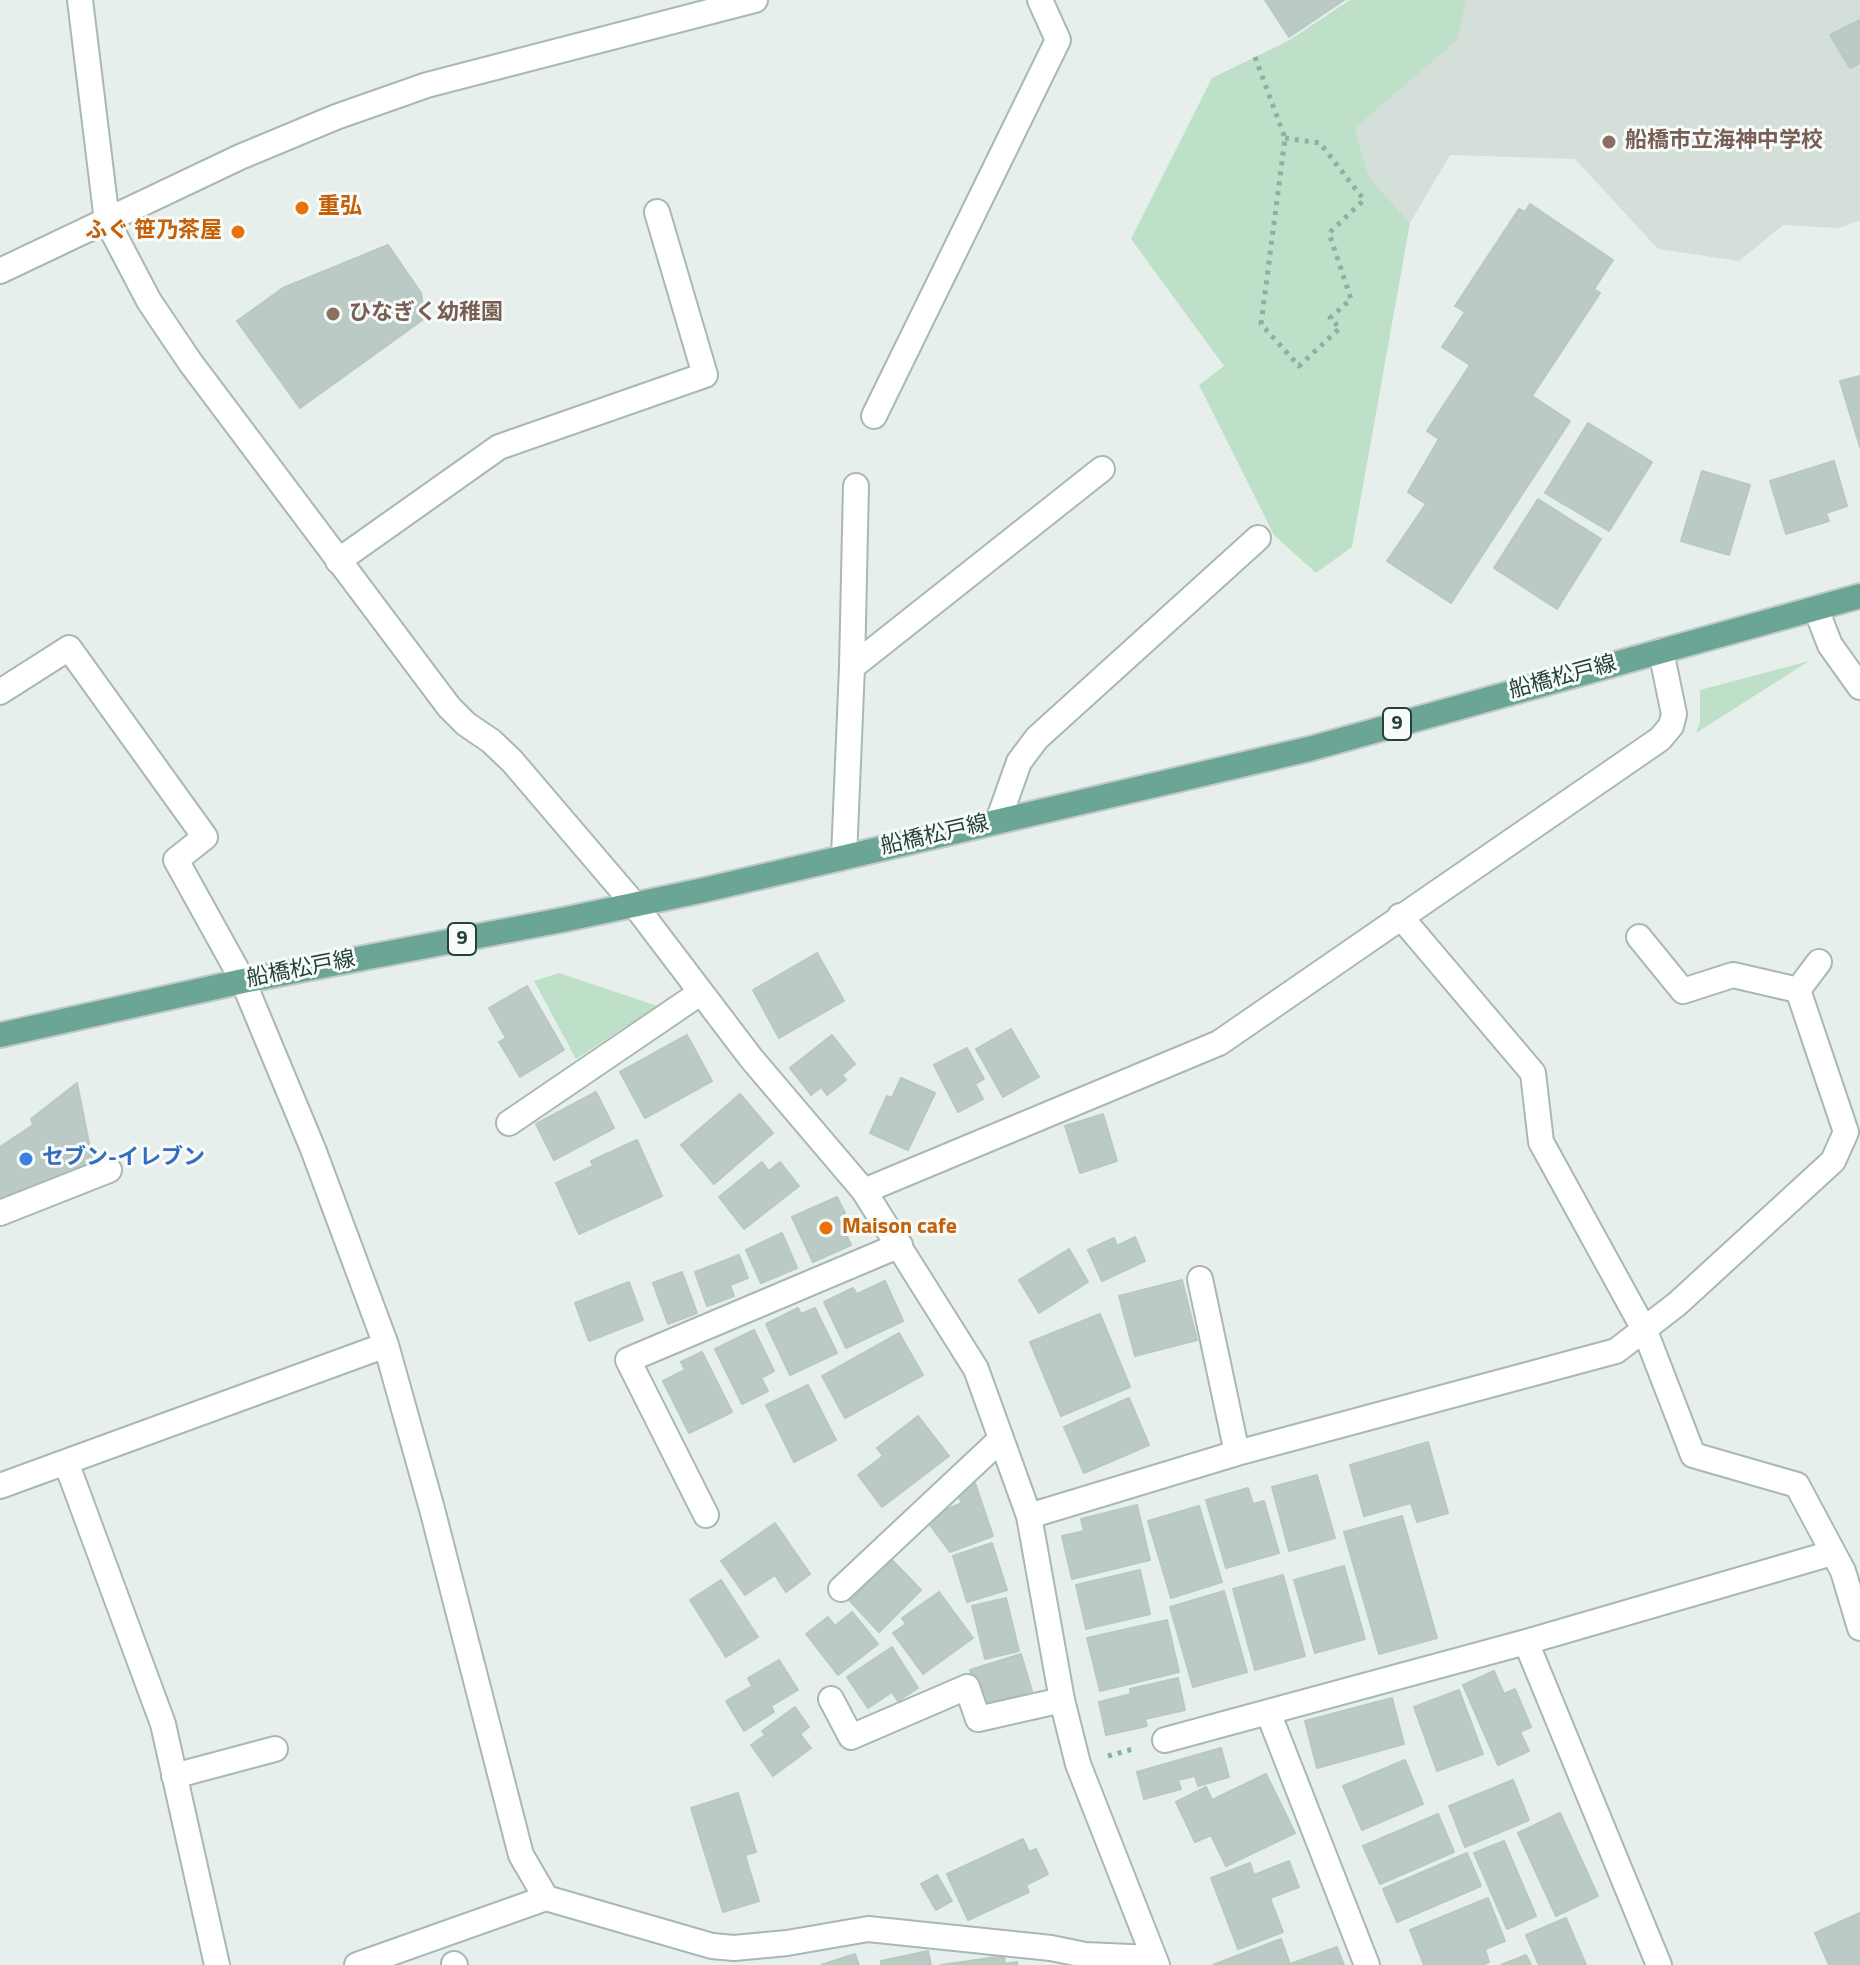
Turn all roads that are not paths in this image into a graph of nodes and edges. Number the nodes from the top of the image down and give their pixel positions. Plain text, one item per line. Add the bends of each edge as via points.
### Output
1 (80, 0) edge
2 (755, 0) edge
3 (1040, 0) edge
4 (657, 212) dead end
5 (107, 221) junction
6 (0, 271) edge
7 (874, 416) dead end
8 (1102, 469) dead end
9 (856, 486) dead end
10 (1258, 538) dead end
11 (338, 561) junction
12 (1860, 596) edge
13 (1816, 609) junction
14 (1661, 651) junction
15 (852, 667) junction
16 (1860, 687) edge
17 (0, 692) edge
18 (998, 821) junction
19 (844, 857) junction
20 (634, 904) junction
21 (1400, 916) junction
22 (1639, 937) dead end
23 (1819, 962) dead end
24 (243, 981) junction
25 (1798, 990) junction
26 (700, 993) junction
27 (0, 1035) edge
28 (509, 1123) dead end
29 (1853, 1130) edge
30 (109, 1170) dead end
31 (864, 1191) junction
32 (0, 1213) edge
33 (900, 1245) junction
34 (1200, 1279) dead end
35 (1645, 1331) junction
36 (386, 1345) junction
37 (1001, 1439) junction
38 (1237, 1453) junction
39 (66, 1462) junction
40 (0, 1486) edge
41 (706, 1515) dead end
42 (1029, 1516) junction
43 (1845, 1562) edge
44 (841, 1589) dead end
45 (1860, 1628) edge
46 (1526, 1642) junction
47 (831, 1699) dead end
48 (1062, 1700) junction
49 (1268, 1712) junction
50 (1165, 1740) road end
51 (275, 1749) dead end
52 (174, 1776) junction
53 (546, 1898) junction
54 (1077, 1960) edge
55 (1155, 1962) edge
56 (217, 1965) edge
57 (357, 1965) edge
58 (1367, 1965) edge
59 (1659, 1965) edge

1 - 5 street
2 - 5 street via 427,85 240,157
3 - 7 street via 1058,40
4 - 11 street via 705,375 499,447
5 - 6 street
5 - 11 street via 149,301 190,362
8 - 15 street
9 - 15 street
10 - 18 street via 1037,738 1019,762
11 - 20 street via 449,707 512,761
12 - 13 main road, 船橋松戸線 / 9
13 - 14 main road, 船橋松戸線 / 9
13 - 16 street via 1830,645
14 - 18 main road, 船橋松戸線 / 9 via 1309,749
14 - 21 street via 1674,714 1660,739
15 - 19 street
17 - 24 street via 69,648 205,837 176,860
18 - 19 main road, 船橋松戸線 / 9
19 - 20 main road, 船橋松戸線 / 9
20 - 24 main road, 船橋松戸線 / 9
20 - 26 street
21 - 31 street via 1219,1043
21 - 35 street via 1533,1073 1541,1142
22 - 25 street via 1683,991 1733,975
23 - 25 street
24 - 27 main road, 船橋松戸線 / 9
24 - 36 street
25 - 29 street
26 - 28 street
26 - 31 street
29 - 35 street via 1833,1161
30 - 32 street
31 - 33 street
33 - 37 street via 976,1369
33 - 41 street via 628,1360
34 - 38 street
35 - 38 street via 1616,1351
35 - 43 street via 1693,1455 1797,1485
36 - 39 street
36 - 53 street via 521,1855
37 - 42 street
37 - 44 street
38 - 42 street
39 - 40 street
39 - 52 street via 163,1724
42 - 48 street
43 - 45 street
43 - 46 street
46 - 49 street
46 - 59 street
47 - 48 street via 851,1737 967,1687 978,1719
48 - 55 street via 1078,1764
49 - 50 street
49 - 58 street
51 - 52 street
52 - 56 street
53 - 54 street via 712,1946 787,1943 868,1929 1051,1948
53 - 57 street
54 - 55 street

